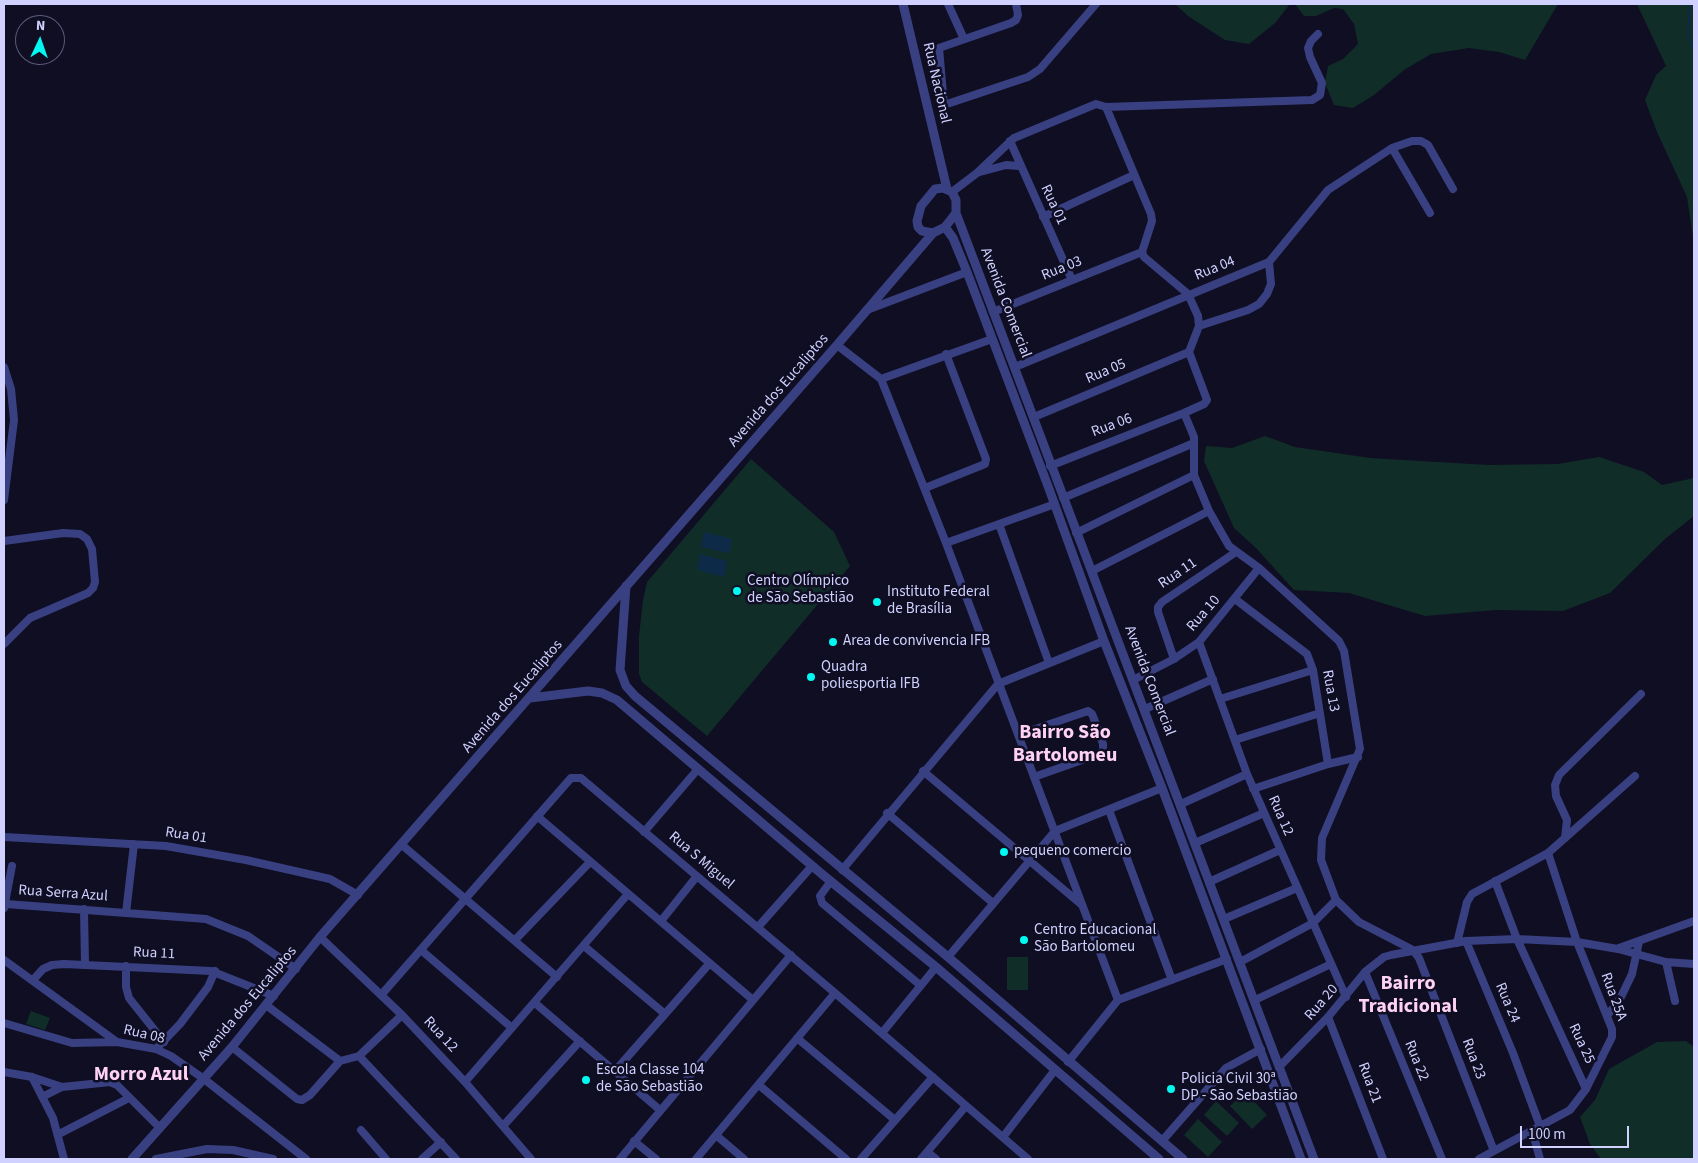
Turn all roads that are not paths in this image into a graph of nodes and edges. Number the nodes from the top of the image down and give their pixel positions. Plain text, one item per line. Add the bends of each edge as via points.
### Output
1 (903, 4) edge
2 (948, 4) edge
3 (1016, 4) edge
4 (1096, 4) edge
5 (1318, 34) dead end
6 (964, 39) junction
7 (1106, 107) junction
8 (1010, 141) junction
9 (1392, 148) junction
10 (1019, 166) junction
11 (943, 168) junction
12 (977, 174) junction
13 (1134, 175) junction
14 (935, 189) junction
15 (1454, 189) dead end
16 (950, 191) junction
17 (956, 213) junction
18 (1430, 214) dead end
19 (1043, 217) junction
20 (918, 227) junction
21 (945, 227) junction
22 (933, 233) junction
23 (1142, 252) junction
24 (915, 253) junction
25 (1269, 262) junction
26 (967, 272) junction
27 (1072, 280) junction
28 (1188, 294) junction
29 (865, 311) junction
30 (993, 312) junction
31 (1198, 326) junction
32 (992, 339) junction
33 (837, 346) junction
34 (1188, 352) junction
35 (946, 354) junction
36 (4, 367) edge
37 (1015, 367) junction
38 (881, 379) junction
39 (1184, 413) junction
40 (1034, 417) junction
41 (1194, 444) junction
42 (1050, 466) junction
43 (1194, 475) junction
44 (1053, 484) junction
45 (925, 488) junction
46 (1063, 498) junction
47 (4, 500) edge
48 (1055, 504) junction
49 (1209, 511) junction
50 (1071, 519) junction
51 (999, 524) junction
52 (1062, 524) junction
53 (1076, 533) junction
54 (4, 541) edge
55 (946, 543) junction
56 (1236, 552) junction
57 (1259, 568) junction
58 (1092, 571) junction
59 (626, 586) junction
60 (1235, 599) junction
61 (1104, 641) junction
62 (1199, 642) junction
63 (4, 644) edge
64 (1174, 659) junction
65 (1049, 663) junction
66 (1313, 670) junction
67 (1213, 678) junction
68 (1133, 680) junction
69 (998, 684) junction
70 (1641, 694) dead end
71 (530, 698) junction
72 (1220, 698) junction
73 (1145, 709) junction
74 (1320, 713) junction
75 (656, 715) junction
76 (647, 726) junction
77 (1018, 735) junction
78 (1235, 740) junction
79 (1358, 757) junction
80 (1328, 764) junction
81 (1167, 767) junction
82 (698, 769) junction
83 (924, 771) junction
84 (1156, 771) junction
85 (1247, 774) junction
86 (1034, 776) junction
87 (1635, 776) dead end
88 (1162, 788) junction
89 (1253, 789) junction
90 (1181, 804) junction
91 (1109, 810) junction
92 (887, 813) junction
93 (1264, 813) junction
94 (537, 816) junction
95 (1188, 824) junction
96 (1177, 828) junction
97 (1055, 831) junction
98 (644, 832) junction
99 (4, 837) edge
100 (1565, 838) junction
101 (1194, 843) junction
102 (134, 844) junction
103 (402, 845) junction
104 (1280, 850) junction
105 (1548, 853) junction
106 (1030, 861) junction
107 (590, 862) junction
108 (833, 862) junction
109 (12, 866) dead end
110 (812, 866) junction
111 (842, 870) junction
112 (823, 875) junction
113 (697, 876) junction
114 (831, 881) junction
115 (1495, 881) junction
116 (1209, 882) junction
117 (1297, 888) junction
118 (628, 894) junction
119 (358, 895) junction
120 (465, 898) junction
121 (1336, 900) junction
122 (993, 902) junction
123 (5, 906) edge
124 (1083, 906) junction
125 (84, 909) junction
126 (126, 913) junction
127 (1224, 920) junction
128 (1694, 920) edge
129 (661, 921) junction
130 (1312, 923) junction
131 (758, 927) junction
132 (320, 937) junction
133 (1517, 939) junction
134 (515, 940) junction
135 (1466, 941) junction
136 (1457, 942) junction
137 (1578, 942) junction
138 (1639, 942) junction
139 (584, 946) junction
140 (1618, 949) junction
141 (421, 950) junction
142 (1413, 950) junction
143 (1637, 954) junction
144 (791, 955) junction
145 (948, 957) junction
146 (1227, 959) junction
147 (4, 960) edge
148 (1240, 962) junction
149 (1666, 962) junction
150 (85, 964) junction
151 (709, 964) junction
152 (1330, 964) junction
153 (1694, 964) edge
154 (126, 966) junction
155 (936, 967) junction
156 (296, 969) junction
157 (215, 972) junction
158 (1365, 972) junction
159 (557, 977) junction
160 (32, 980) junction
161 (1172, 980) junction
162 (920, 985) junction
163 (1250, 987) junction
164 (1239, 991) junction
165 (836, 993) junction
166 (382, 994) junction
167 (274, 996) junction
168 (1346, 997) junction
169 (753, 1000) junction
170 (1118, 1000) junction
171 (1255, 1000) junction
172 (1674, 1001) dead end
173 (535, 1003) junction
174 (266, 1005) junction
175 (665, 1014) junction
176 (402, 1015) junction
177 (1607, 1016) junction
178 (1328, 1017) junction
179 (1262, 1020) junction
180 (4, 1022) edge
181 (1252, 1024) junction
182 (512, 1028) junction
183 (882, 1033) junction
184 (798, 1038) junction
185 (117, 1042) junction
186 (164, 1042) junction
187 (580, 1042) junction
188 (232, 1047) junction
189 (156, 1049) junction
190 (1261, 1049) junction
191 (359, 1056) junction
192 (340, 1061) junction
193 (1068, 1062) junction
194 (1280, 1066) junction
195 (1055, 1070) junction
196 (616, 1071) junction
197 (4, 1072) edge
198 (32, 1077) junction
199 (933, 1077) junction
200 (204, 1079) junction
201 (466, 1082) junction
202 (759, 1084) junction
203 (62, 1087) junction
204 (1586, 1089) junction
205 (42, 1098) junction
206 (129, 1098) junction
207 (966, 1106) junction
208 (660, 1110) junction
209 (895, 1120) junction
210 (1138, 1120) junction
211 (504, 1126) junction
212 (1540, 1126) junction
213 (159, 1127) junction
214 (361, 1130) dead end
215 (1532, 1130) junction
216 (1128, 1132) junction
217 (58, 1134) junction
218 (717, 1136) junction
219 (1003, 1138) junction
220 (634, 1141) junction
221 (1162, 1141) junction
222 (441, 1142) junction
223 (1494, 1151) junction
224 (927, 1152) junction
225 (1178, 1158) edge
226 (64, 1159) edge
227 (132, 1159) edge
228 (156, 1159) edge
229 (273, 1159) edge
230 (304, 1159) edge
231 (386, 1159) edge
232 (422, 1159) edge
233 (456, 1159) edge
234 (531, 1159) edge
235 (620, 1159) edge
236 (656, 1159) edge
237 (696, 1159) edge
238 (744, 1159) edge
239 (846, 1159) edge
240 (861, 1159) edge
241 (921, 1159) edge
242 (936, 1159) edge
243 (1028, 1159) edge
244 (1159, 1159) edge
245 (1301, 1159) edge
246 (1314, 1159) edge
247 (1383, 1159) edge
248 (1442, 1159) edge
249 (1479, 1159) edge
250 (1540, 1159) edge

1 - 11 street, Rua Nacional
2 - 6 street
3 - 6 street via 1016,20
4 - 6 street via 1040,69 1028,77 944,104 939,48
5 - 7 street via 1308,48 1322,83 1320,94 1312,100
7 - 8 street via 1096,104
7 - 13 street
8 - 10 street, Rua 01
8 - 12 street
9 - 15 street, Rua 04 via 1412,141 1428,145
9 - 18 street
9 - 25 street, Rua 04 via 1321,197
10 - 12 street via 1006,165
10 - 19 street, Rua 01
11 - 14 street
11 - 16 street, Rua Nacional
12 - 16 street
13 - 19 street
13 - 23 street via 1152,221
14 - 16 street
14 - 20 street via 921,206
16 - 17 street via 956,200
17 - 21 street
17 - 30 street, Avenida Comercial
19 - 27 street, Rua 01
20 - 22 street
20 - 24 street
21 - 22 street
21 - 26 street, Avenida Comercial
22 - 24 street, Avenida dos Eucaliptos
23 - 27 street, Rua 03
23 - 28 street
24 - 29 street, Avenida dos Eucaliptos
25 - 28 street, Rua 04
25 - 31 street via 1271,284 1259,304
26 - 29 street
26 - 32 street, Avenida Comercial
27 - 30 street, Rua 03
28 - 31 street via 1198,316
28 - 37 street, Rua 04
29 - 33 street, Avenida dos Eucaliptos
30 - 37 street, Avenida Comercial
31 - 34 street
32 - 35 street
32 - 44 street, Avenida Comercial
33 - 38 street
33 - 59 street, Avenida dos Eucaliptos
34 - 39 street, Rua 06 via 1207,400
34 - 40 street, Rua 05
35 - 38 street
35 - 45 street via 986,459 985,464
36 - 47 street via 11,389 14,420
37 - 40 street, Avenida Comercial
38 - 45 street
39 - 41 street
39 - 42 street, Rua 06
40 - 42 street, Avenida Comercial
41 - 43 street
41 - 46 street
42 - 44 street, Avenida Comercial
43 - 49 street
43 - 53 street
44 - 46 street, Avenida Comercial
44 - 48 street, Avenida Comercial
45 - 55 street
46 - 50 street, Avenida Comercial
48 - 51 street
48 - 52 street, Avenida Comercial
49 - 56 street via 1228,546
49 - 58 street
50 - 52 street
50 - 53 street, Avenida Comercial
51 - 55 street
51 - 65 street
52 - 61 street, Avenida Comercial
53 - 58 street, Avenida Comercial
54 - 63 street via 63,533 80,534 92,549 95,582 88,593 30,618
55 - 69 street
56 - 57 street
56 - 64 street, Rua 11 via 1158,606
57 - 60 street, Rua 10
57 - 79 street via 1338,641 1344,651 1359,740
58 - 68 street, Avenida Comercial
59 - 71 street, Avenida dos Eucaliptos
59 - 75 street via 620,670 626,686
60 - 62 street, Rua 10
60 - 66 street, Rua 13 via 1307,654
61 - 65 street
61 - 84 street, Avenida Comercial
62 - 64 street, Rua 10
62 - 67 street, Rua 12
64 - 68 street, Rua 10
65 - 69 street
66 - 72 street
66 - 74 street, Rua 13
67 - 72 street, Rua 12
67 - 73 street
68 - 73 street, Avenida Comercial
69 - 77 street
69 - 83 street
70 - 100 street via 1559,775 1555,785 1556,796 1567,820
71 - 76 street via 602,692
71 - 103 street, Avenida dos Eucaliptos
72 - 78 street, Rua 12
73 - 81 street, Avenida Comercial
74 - 78 street
74 - 80 street, Rua 13
75 - 76 street
75 - 108 street
76 - 82 street
77 - 86 street
77 - 86 street via 1088,711 1098,729 1103,744 1099,754
78 - 85 street, Rua 12
79 - 80 street
79 - 121 street via 1320,849
80 - 89 street
81 - 84 street
81 - 90 street, Avenida Comercial
82 - 98 street
82 - 110 street
83 - 92 street
83 - 106 street
84 - 88 street, Avenida Comercial
85 - 89 street, Rua 12
85 - 90 street
86 - 97 street
87 - 100 street
88 - 91 street
88 - 96 street, Avenida Comercial
89 - 93 street, Rua 12
90 - 95 street, Avenida Comercial
91 - 97 street
91 - 161 street
92 - 111 street
92 - 122 street
93 - 101 street
93 - 104 street, Rua 12
94 - 98 street, Rua S Miguel via 571,778 581,778
94 - 107 street
94 - 120 street, Rua S Miguel
95 - 96 street
95 - 101 street, Avenida Comercial
96 - 146 street, Avenida Comercial
97 - 106 street
97 - 124 street
98 - 113 street, Rua S Miguel
99 - 102 street, Rua 01
100 - 105 street
101 - 116 street, Avenida Comercial
102 - 119 street, Rua 01 via 166,846 246,860 330,879
102 - 126 street, Rua Serra Azul
103 - 119 street, Avenida dos Eucaliptos
103 - 120 street
104 - 116 street
104 - 117 street, Rua 12
105 - 115 street
105 - 137 street, Rua 25A
106 - 122 street
106 - 124 street
107 - 118 street
107 - 134 street
108 - 111 street
108 - 112 street
109 - 123 street, Rua Serra Azul
110 - 112 street
110 - 131 street
111 - 145 street
112 - 114 street
113 - 129 street
113 - 131 street, Rua S Miguel
114 - 155 street
114 - 162 street via 820,896 822,903
115 - 133 street, Rua 25
115 - 136 street via 1476,890 1467,902
116 - 127 street, Avenida Comercial
117 - 127 street
117 - 130 street, Rua 12
118 - 129 street
118 - 139 street
119 - 132 street, Avenida dos Eucaliptos
120 - 134 street
120 - 141 street, Rua S Miguel
121 - 130 street
121 - 142 street via 1359,922
122 - 145 street
123 - 125 street, Rua Serra Azul
124 - 170 street
125 - 126 street, Rua Serra Azul
125 - 150 street
126 - 156 street, Rua Serra Azul via 206,920 248,936
127 - 148 street, Avenida Comercial
128 - 138 street
129 - 151 street
130 - 148 street
130 - 152 street, Rua 12
131 - 144 street, Rua S Miguel
132 - 156 street, Avenida dos Eucaliptos
132 - 166 street, Rua 12
133 - 135 street
133 - 137 street
133 - 204 street, Rua 25
134 - 159 street
135 - 136 street
135 - 212 street, Rua 24
136 - 142 street
137 - 140 street
137 - 177 street, Rua 25A
138 - 140 street
138 - 143 street
139 - 159 street
139 - 175 street
140 - 143 street
141 - 166 street, Rua S Miguel
141 - 182 street
142 - 158 street, Rua 20 via 1384,957
142 - 223 street, Rua 23 via 1419,958
143 - 149 street
143 - 177 street via 1626,986
144 - 165 street, Rua S Miguel
144 - 169 street
145 - 193 street
146 - 161 street
146 - 164 street, Avenida Comercial
147 - 160 street
148 - 163 street, Avenida Comercial
149 - 153 street
149 - 172 street
150 - 154 street, Rua 11
150 - 160 street, Rua 11 via 52,965
151 - 169 street
151 - 175 street
152 - 168 street, Rua 12
152 - 171 street
154 - 157 street, Rua 11
154 - 186 street via 129,998
155 - 162 street
155 - 195 street
156 - 167 street, Avenida dos Eucaliptos
157 - 167 street, Rua 11
157 - 186 street via 204,993
158 - 168 street, Rua 20
158 - 248 street, Rua 22
159 - 173 street
160 - 185 street
161 - 170 street
162 - 183 street
163 - 164 street
163 - 171 street, Avenida Comercial
164 - 181 street, Avenida Comercial
165 - 183 street, Rua S Miguel
165 - 184 street
166 - 176 street, Rua 12
167 - 174 street, Avenida dos Eucaliptos
168 - 178 street, Rua 20
169 - 208 street
170 - 193 street
171 - 179 street, Avenida Comercial
173 - 182 street
173 - 187 street
174 - 188 street, Avenida dos Eucaliptos
174 - 192 street
175 - 196 street
176 - 191 street
176 - 201 street, Rua 12
177 - 204 street, Rua 25A via 1612,1037
178 - 194 street, Rua 20
178 - 247 street, Rua 21
179 - 181 street
179 - 194 street, Avenida Comercial
180 - 185 street, Rua 08 via 72,1043
181 - 190 street, Avenida Comercial
182 - 201 street
183 - 199 street, Rua S Miguel
184 - 202 street
184 - 209 street
185 - 189 street, Rua 08
186 - 189 street
187 - 196 street
187 - 211 street
188 - 192 street via 302,1100
188 - 200 street, Avenida dos Eucaliptos
189 - 200 street, Rua 08
190 - 221 street via 1226,1068
190 - 245 street, Avenida Comercial
191 - 192 street
191 - 222 street
193 - 210 street
194 - 246 street, Avenida Comercial
195 - 216 street
195 - 219 street
196 - 208 street
197 - 198 street
198 - 203 street
198 - 205 street
199 - 207 street, Rua S Miguel
199 - 209 street
200 - 213 street, Avenida dos Eucaliptos
200 - 230 street, Rua 08
201 - 211 street, Rua 12
202 - 218 street
202 - 239 street
203 - 205 street
203 - 206 street via 110,1082
204 - 212 street, Rua 25 via 1570,1110
205 - 217 street
206 - 213 street
206 - 217 street
207 - 219 street, Rua S Miguel
207 - 224 street
208 - 220 street
209 - 240 street
210 - 216 street
210 - 221 street
211 - 234 street, Rua 12
212 - 215 street, Rua 25
213 - 227 street, Avenida dos Eucaliptos
214 - 231 street
215 - 223 street, Rua 25
215 - 250 street
216 - 244 street
217 - 226 street
218 - 237 street
218 - 238 street
219 - 243 street, Rua S Miguel
220 - 235 street
220 - 236 street
221 - 225 street
222 - 232 street
222 - 233 street
223 - 249 street, Rua 25
224 - 241 street
224 - 242 street
228 - 229 street via 207,1149 233,1150

